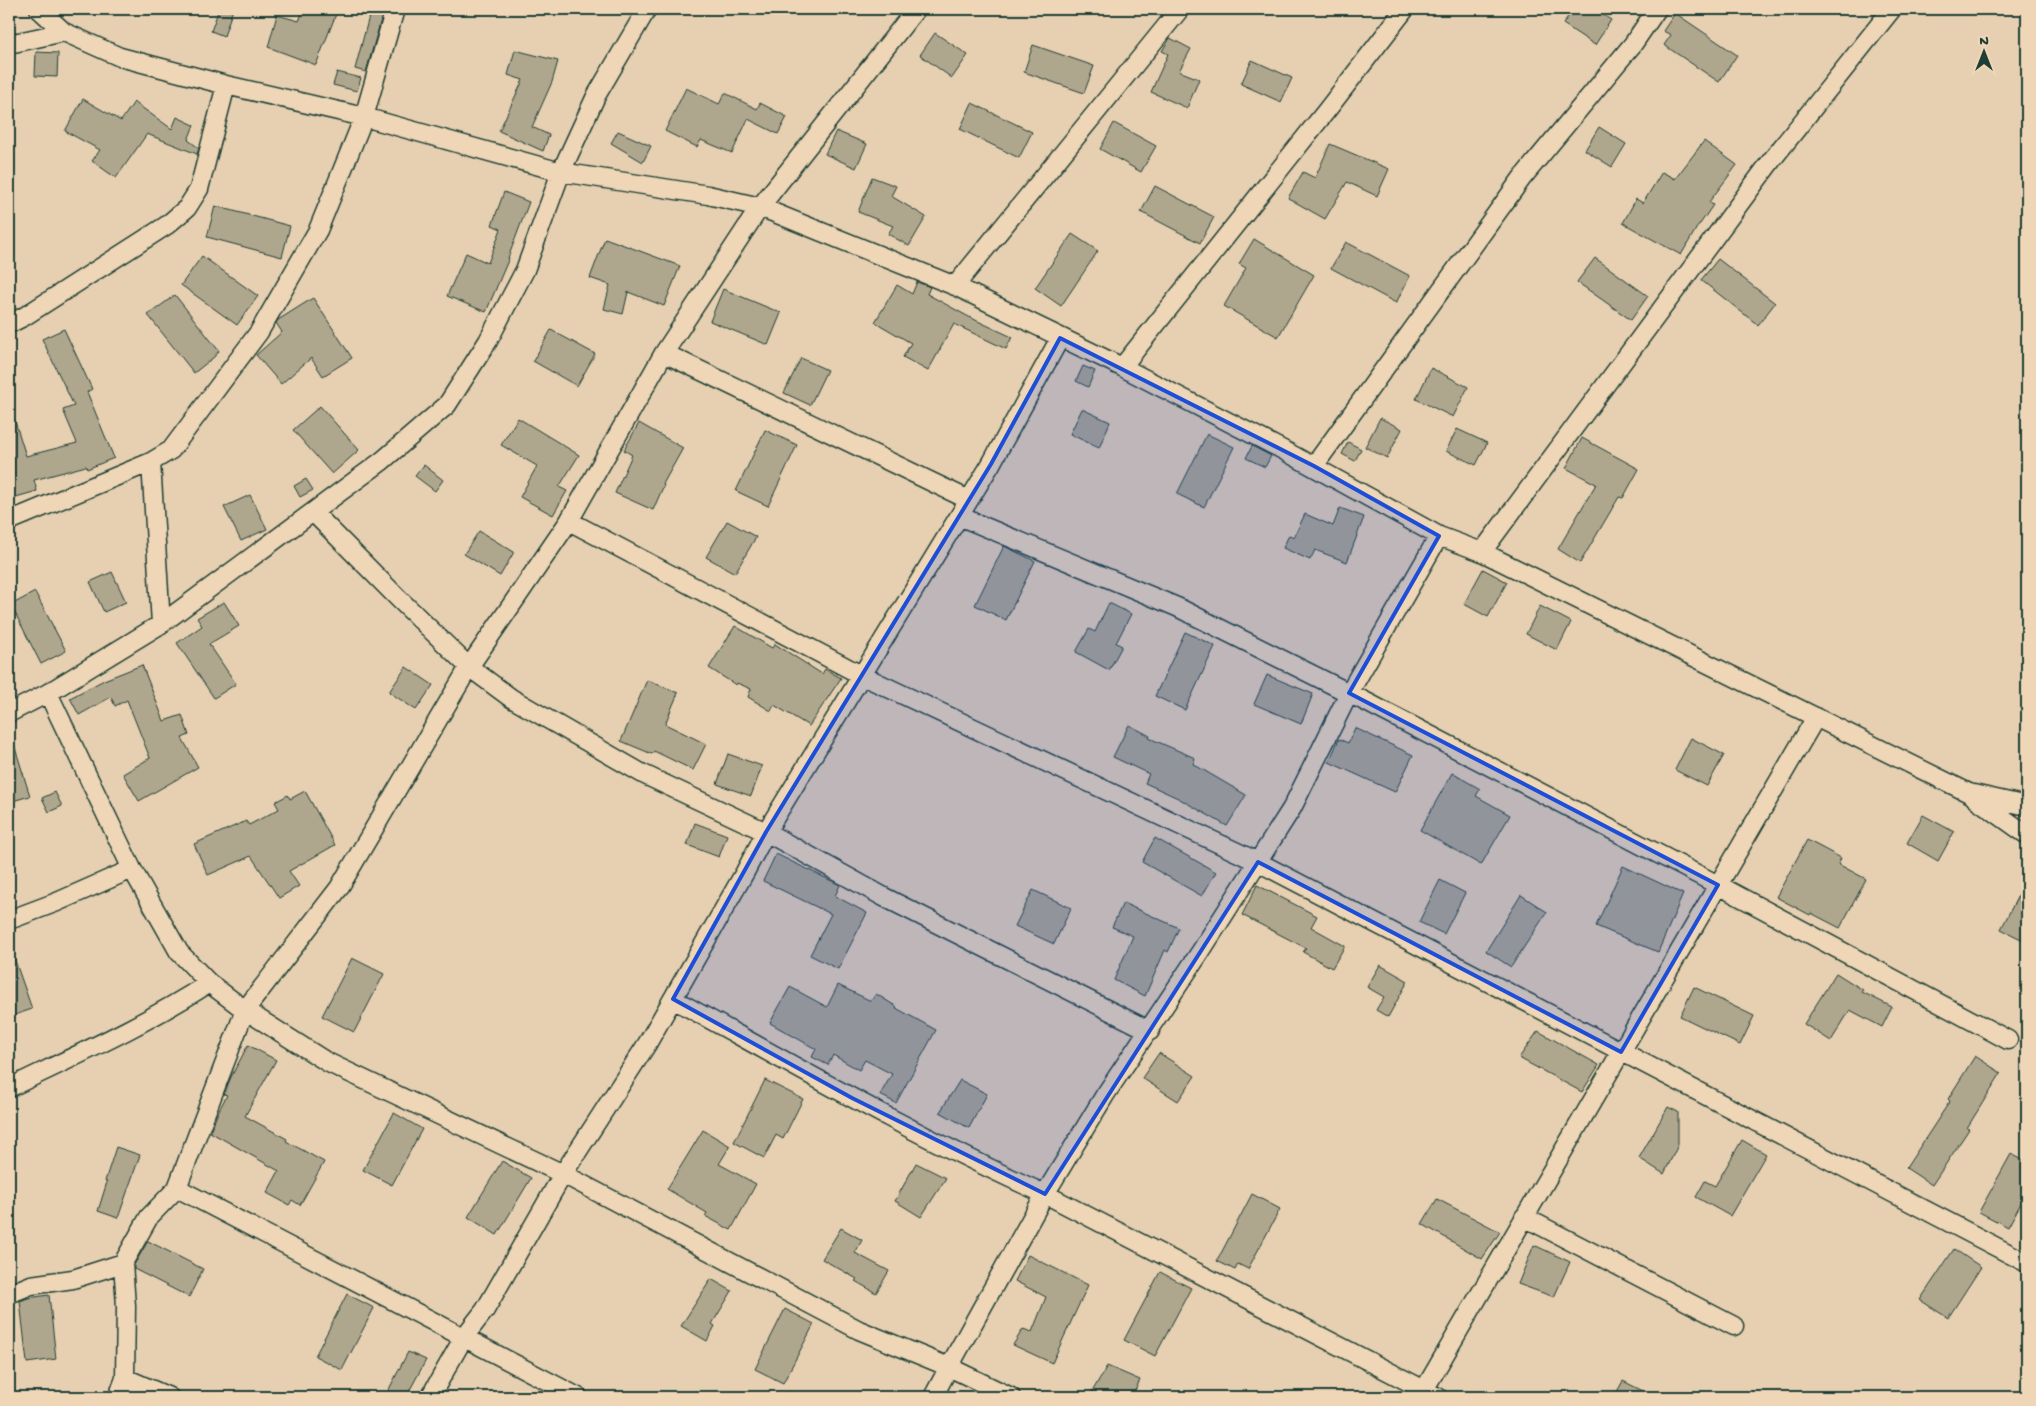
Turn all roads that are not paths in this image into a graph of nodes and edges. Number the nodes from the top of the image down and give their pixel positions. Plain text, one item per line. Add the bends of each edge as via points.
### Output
1 (39, 9) edge
2 (395, 9) edge
3 (647, 9) edge
4 (916, 9) edge
5 (1180, 9) edge
6 (1405, 9) edge
7 (1657, 9) edge
8 (1892, 9) edge
9 (64, 32) junction
10 (9, 44) edge
11 (226, 85) junction
12 (364, 117) junction
13 (561, 172) junction
14 (760, 207) junction
15 (955, 286) junction
16 (9, 324) edge
17 (1060, 338) junction
18 (664, 353) junction
19 (1122, 367) junction
20 (150, 462) junction
21 (1314, 466) junction
22 (969, 500) junction
23 (313, 512) junction
24 (959, 516) junction
25 (9, 521) edge
26 (569, 522) junction
27 (1439, 536) junction
28 (1482, 552) junction
29 (161, 624) junction
30 (469, 667) junction
31 (861, 675) junction
32 (48, 693) junction
33 (1349, 693) junction
34 (9, 713) edge
35 (1816, 717) junction
36 (1969, 793) junction
37 (2027, 806) edge
38 (766, 832) junction
39 (2027, 835) edge
40 (1258, 862) junction
41 (132, 869) junction
42 (1718, 885) junction
43 (9, 920) edge
44 (209, 983) junction
45 (672, 999) junction
46 (245, 1010) junction
47 (1150, 1031) junction
48 (2008, 1040) dead end
49 (1621, 1052) junction
50 (9, 1088) edge
51 (563, 1174) junction
52 (177, 1188) junction
53 (1046, 1194) junction
54 (1524, 1218) junction
55 (123, 1263) junction
56 (2027, 1263) edge
57 (9, 1294) edge
58 (1734, 1326) dead end
59 (464, 1337) junction
60 (949, 1367) junction
61 (124, 1378) junction
62 (1428, 1395) edge
63 (118, 1397) edge
64 (169, 1397) edge
65 (430, 1397) edge
66 (578, 1397) edge
67 (933, 1397) edge
68 (1011, 1397) edge

1 - 9 street
2 - 12 street
3 - 13 street via 596,96
4 - 14 street
5 - 15 street
6 - 19 street
7 - 21 street via 1633,44 1522,178
8 - 28 street via 1771,161
9 - 10 street
9 - 11 street via 120,57
11 - 12 street
11 - 16 street via 199,189 187,208 167,225
12 - 13 street
12 - 20 street via 318,230 259,332 171,450
13 - 14 street via 708,195
13 - 23 street via 525,270 488,341 447,405 382,461
14 - 15 street
14 - 18 street
15 - 17 street
17 - 19 street
17 - 22 street
18 - 22 street
18 - 26 street
19 - 21 street
20 - 25 street
20 - 29 street
21 - 27 street
22 - 24 street
23 - 29 street
23 - 30 street
24 - 31 street
24 - 33 street via 1177,607
26 - 30 street
26 - 31 street
27 - 28 street
27 - 33 street
28 - 35 street
29 - 32 street
30 - 38 street via 511,698 643,774
30 - 46 street via 339,888
31 - 38 street
31 - 40 street
32 - 34 street
32 - 41 street
33 - 40 street via 1292,808
33 - 42 street
35 - 36 street
35 - 42 street
36 - 37 street
36 - 39 street
38 - 45 street
38 - 47 street via 884,897
40 - 47 street
40 - 49 street
41 - 43 street
41 - 44 street via 179,952
42 - 48 street
42 - 49 street
44 - 46 street
44 - 50 street via 124,1031
45 - 51 street via 647,1044
45 - 53 street via 852,1098 991,1170
46 - 51 street via 327,1062
46 - 52 street
47 - 53 street via 1105,1095
49 - 54 street
49 - 56 street
51 - 59 street via 486,1310
51 - 60 street via 859,1330
52 - 55 street via 149,1217
52 - 59 street
53 - 60 street
53 - 62 street
54 - 58 street
54 - 62 street
55 - 57 street via 73,1278 31,1285
55 - 61 street via 126,1306
59 - 65 street
59 - 66 street
60 - 67 street
60 - 68 street
61 - 63 street
61 - 64 street

